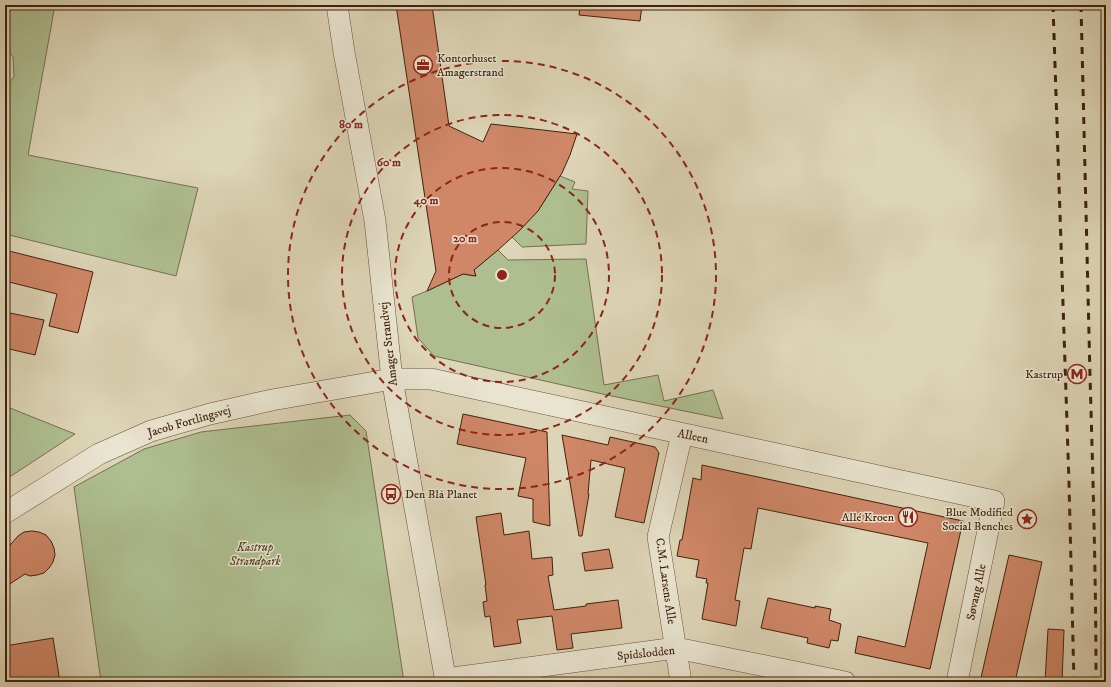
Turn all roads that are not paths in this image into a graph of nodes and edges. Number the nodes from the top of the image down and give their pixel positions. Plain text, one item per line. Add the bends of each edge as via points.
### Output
1 (337, 5) edge
2 (392, 378) junction
3 (682, 434) junction
4 (994, 501) joint
5 (5, 513) edge
6 (676, 648) junction
7 (446, 680) edge
8 (682, 682) edge
9 (844, 682) edge
10 (957, 682) edge

1 - 2 street, Amager Strandvej via 374,221
2 - 3 street, Alleen via 431,379
2 - 5 street, Jacob Fortlingsvej via 272,400 151,431 99,454
2 - 7 street, Amager Strandvej
3 - 4 street, Alleen
3 - 6 street, C.M. Larsens Alle via 658,537
4 - 10 street, Søvang Alle
6 - 7 street, Spidslodden
6 - 8 street, C.M. Larsens Alle
6 - 9 street, Spidslodden

